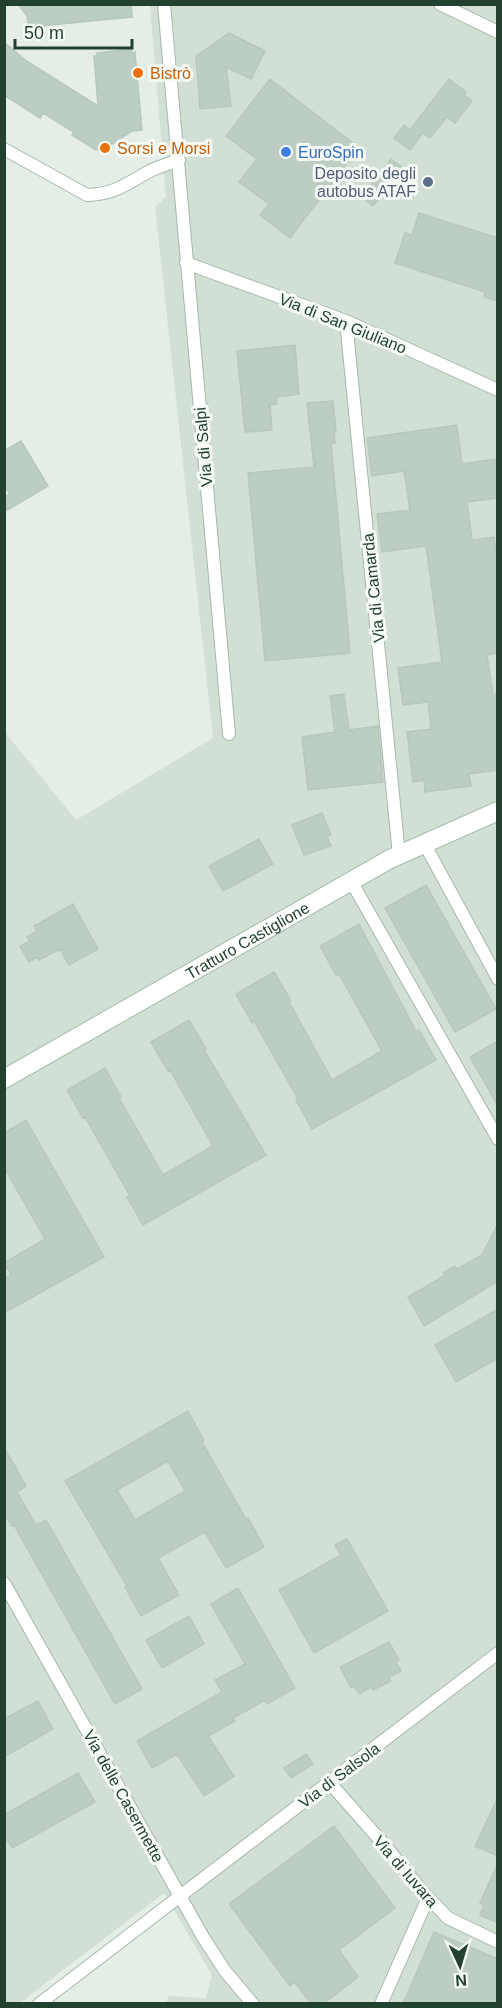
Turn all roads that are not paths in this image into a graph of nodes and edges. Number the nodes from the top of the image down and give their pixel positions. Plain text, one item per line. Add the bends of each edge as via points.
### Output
1 (164, 4) edge
2 (440, 4) edge
3 (498, 32) edge
4 (4, 149) edge
5 (178, 160) junction
6 (186, 262) junction
7 (346, 321) junction
8 (498, 390) edge
9 (229, 735) dead end
10 (498, 811) edge
11 (424, 843) junction
12 (399, 855) junction
13 (351, 881) junction
14 (498, 980) edge
15 (4, 1079) edge
16 (498, 1139) edge
17 (4, 1583) edge
18 (498, 1653) edge
19 (329, 1782) junction
20 (180, 1896) junction
21 (428, 1898) junction
22 (498, 1942) edge
23 (39, 2004) edge
24 (253, 2004) edge
25 (381, 2004) edge

1 - 5 street, Via di Salpi
2 - 3 street
4 - 5 street via 87,195 121,189
5 - 6 street, Via di Salpi
6 - 7 street, Via di San Giuliano
6 - 9 street, Via di Salpi
7 - 8 street, Via di San Giuliano
7 - 12 street, Via di Camarda
10 - 11 street, Tratturo Castiglione
11 - 12 street, Tratturo Castiglione
11 - 14 street
12 - 13 street, Tratturo Castiglione
13 - 15 street, Tratturo Castiglione
13 - 16 street
17 - 20 street, Via delle Casermette
18 - 19 street, Via di Salsola
19 - 20 street, Via di Salsola
19 - 21 street, Via di Iuvara
20 - 23 street, Via di Salsola
20 - 24 street, Via delle Casermette via 225,1971
21 - 22 street, Via di Iuvara via 448,1918
21 - 25 street

